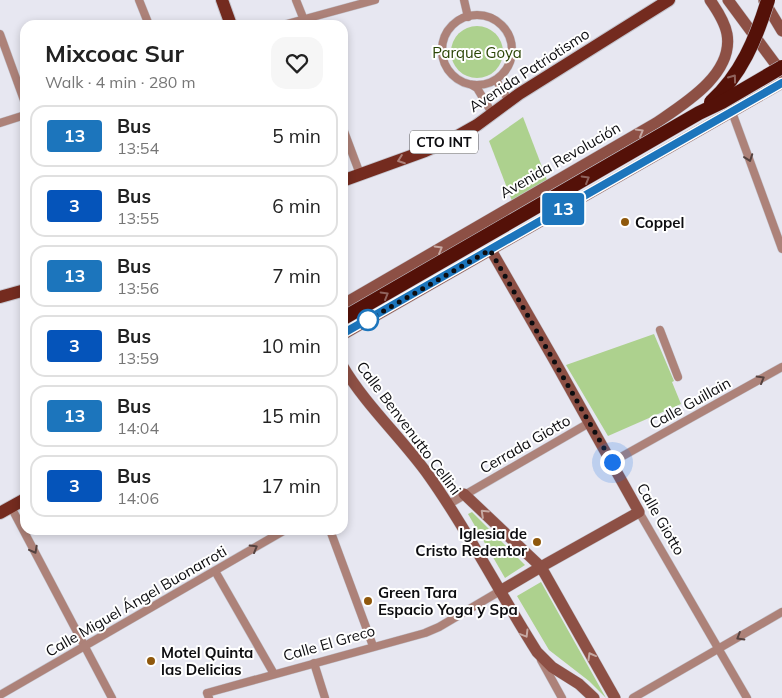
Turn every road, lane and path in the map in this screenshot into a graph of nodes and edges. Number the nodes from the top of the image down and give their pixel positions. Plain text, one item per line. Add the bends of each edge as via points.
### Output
1 (139, 0) edge
2 (222, 0) edge
3 (296, 0) edge
4 (375, 0) edge
5 (464, 0) edge
6 (657, 0) edge
7 (670, 0) edge
8 (710, 0) edge
9 (728, 0) edge
10 (763, 0) edge
11 (768, 0) edge
12 (647, 14) junction
13 (468, 17) junction
14 (147, 20) edge
15 (229, 20) edge
16 (303, 20) edge
17 (310, 20) edge
18 (782, 31) edge
19 (0, 34) edge
20 (782, 67) edge
21 (782, 72) edge
22 (496, 80) junction
23 (782, 83) edge
24 (472, 85) junction
25 (20, 89) edge
26 (509, 101) junction
27 (732, 112) junction
28 (699, 113) junction
29 (492, 114) junction
30 (20, 117) edge
31 (0, 124) edge
32 (348, 142) edge
33 (360, 174) junction
34 (348, 179) edge
35 (782, 249) edge
36 (490, 250) junction
37 (20, 291) edge
38 (0, 297) edge
39 (348, 302) edge
40 (348, 316) edge
41 (660, 330) dead end
42 (348, 333) edge
43 (782, 367) edge
44 (348, 374) edge
45 (678, 377) dead end
46 (589, 423) junction
47 (612, 462) junction
48 (464, 494) junction
49 (20, 502) edge
50 (449, 504) junction
51 (5, 510) edge
52 (639, 512) junction
53 (276, 535) edge
54 (332, 535) edge
55 (541, 567) junction
56 (215, 571) junction
57 (500, 591) junction
58 (782, 612) edge
59 (373, 646) junction
60 (85, 647) junction
61 (719, 650) junction
62 (537, 652) junction
63 (314, 663) junction
64 (274, 674) junction
65 (0, 695) edge
66 (208, 696) edge
67 (112, 698) edge
68 (325, 698) edge
69 (562, 698) edge
70 (594, 698) edge
71 (615, 698) edge
72 (633, 698) edge
73 (747, 698) edge

1 - 14 street
2 - 15 main road
3 - 16 street
4 - 17 street
5 - 13 street
6 - 12 main road, Avenida Patriotismo / CTO INT
7 - 12 main road, Avenida Patriotismo / CTO INT
39 -> 8 main road, Avenida Revolución via 656,123 694,96 716,73 728,45 724,24
9 - 21 main road
10 - 18 main road
28 -> 11 highway, bridge via 724,89 745,59
12 - 26 main road, Avenida Patriotismo / CTO INT
13 - 22 street via 491,18 503,26 510,38 511,59 505,72
13 - 24 street via 450,28 442,51 451,74
19 - 25 street
20 - 28 highway, bridge
22 - 24 street
22 - 26 street
23 - 27 main road
24 - 29 street
26 - 29 main road, Avenida Patriotismo / CTO INT
27 -> 35 street
27 - 36 main road
40 -> 28 highway, bridge
29 -> 33 main road, Avenida Patriotismo / CTO INT via 425,152
30 - 31 street
32 - 33 street
33 - 34 main road, Avenida Patriotismo / CTO INT
36 - 42 main road
36 - 46 main road, Calle Giotto
37 - 38 main road
41 - 45 street
47 -> 43 street, Calle Guillain
44 - 50 main road, Calle Benvenutto Cellini
46 - 47 main road, Calle Giotto
46 - 48 street, Cerrada Giotto
47 - 52 main road, Calle Giotto
48 - 50 street, Cerrada Giotto
55 -> 48 main road
49 - 51 main road
50 - 57 main road, Calle Benvenutto Cellini
51 -> 60 street
52 - 55 main road, Calle El Greco
52 - 61 street, Calle Giotto
56 -> 53 street, Calle Miguel Ángel Buonarroti
54 - 59 street
55 - 57 main road, Calle El Greco
71 -> 55 main road
56 - 60 street, Calle Miguel Ángel Buonarroti
56 - 64 street
57 - 59 street, Calle El Greco via 439,627
57 -> 62 main road, Calle Benvenutto Cellini
58 -> 61 street
59 - 63 street, Calle El Greco
60 - 65 street, Calle Miguel Ángel Buonarroti
60 - 67 street
61 - 72 street
61 - 73 street, Calle Giotto
62 - 69 street
62 - 70 main road, Calle Benvenutto Cellini
63 - 64 street, Calle El Greco
63 - 68 street
64 - 66 street, Calle El Greco

